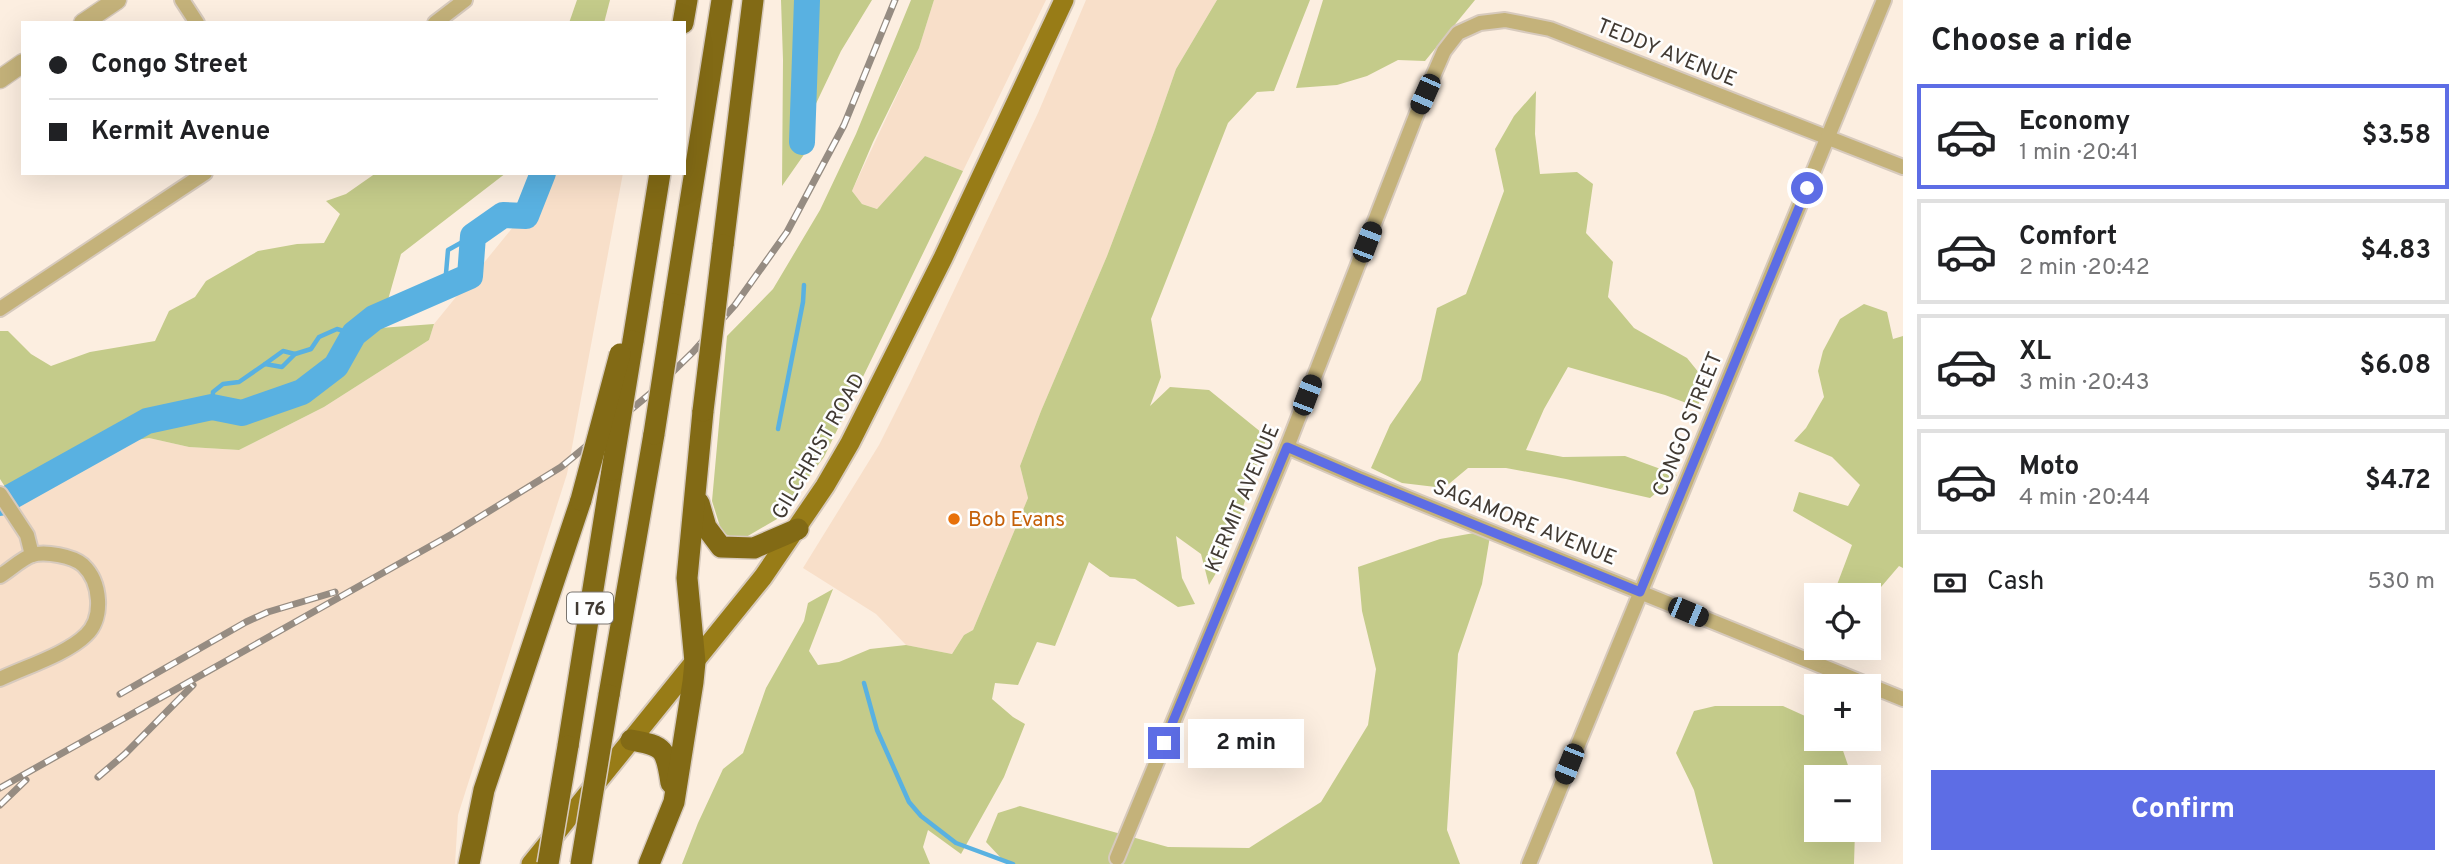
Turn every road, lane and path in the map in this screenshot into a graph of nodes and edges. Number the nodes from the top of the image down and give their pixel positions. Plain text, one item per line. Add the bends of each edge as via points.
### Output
1 (117, 0) edge
2 (182, 0) edge
3 (466, 0) edge
4 (687, 0) edge
5 (722, 0) edge
6 (753, 0) edge
7 (1065, 0) edge
8 (1884, 0) edge
9 (86, 21) edge
10 (196, 21) edge
11 (438, 21) edge
12 (683, 21) edge
13 (21, 64) edge
14 (1434, 76) joint
15 (0, 79) edge
16 (1828, 137) junction
17 (1903, 167) edge
18 (202, 175) edge
19 (660, 175) edge
20 (0, 309) edge
21 (626, 347) junction
22 (1287, 447) junction
23 (696, 486) junction
24 (0, 494) edge
25 (798, 529) junction
26 (32, 555) junction
27 (0, 576) edge
28 (1640, 592) junction
29 (695, 662) junction
30 (0, 678) edge
31 (1903, 699) edge
32 (631, 740) junction
33 (674, 803) junction
34 (1117, 858) dead end
35 (469, 864) edge
36 (531, 864) edge
37 (548, 864) edge
38 (581, 864) edge
39 (649, 864) edge
40 (1529, 864) edge

1 - 9 street
2 - 10 street
3 - 11 street
4 - 12 highway
5 - 38 highway, I 76, bridge
6 - 23 highway, bridge
7 - 25 main road, GILCHRIST ROAD via 856,431
8 - 16 street, CONGO STREET
13 - 15 street
14 - 16 street, TEDDY AVENUE via 1450,41 1466,29 1493,20 1528,23
14 - 22 street, KERMIT AVENUE
16 - 17 street, TEDDY AVENUE
16 - 28 street, CONGO STREET
18 - 20 street
19 - 21 highway, I 76
21 - 35 highway, bridge via 581,500 484,790
21 - 37 highway, I 76, bridge via 612,470
22 - 28 street, SAGAMORE AVENUE
22 - 34 street, KERMIT AVENUE
23 - 25 highway via 702,519 721,547 754,548
23 - 29 highway via 687,578
24 - 26 street via 27,536
25 - 29 main road, GILCHRIST ROAD
26 - 27 street
26 - 30 street via 60,556 83,565 97,593 95,619 78,641
28 - 31 street, SAGAMORE AVENUE
28 - 40 street, CONGO STREET
29 - 32 main road, GILCHRIST ROAD
29 - 33 highway
32 - 33 highway via 656,744 668,758
32 - 36 main road, GILCHRIST ROAD
33 - 39 highway

